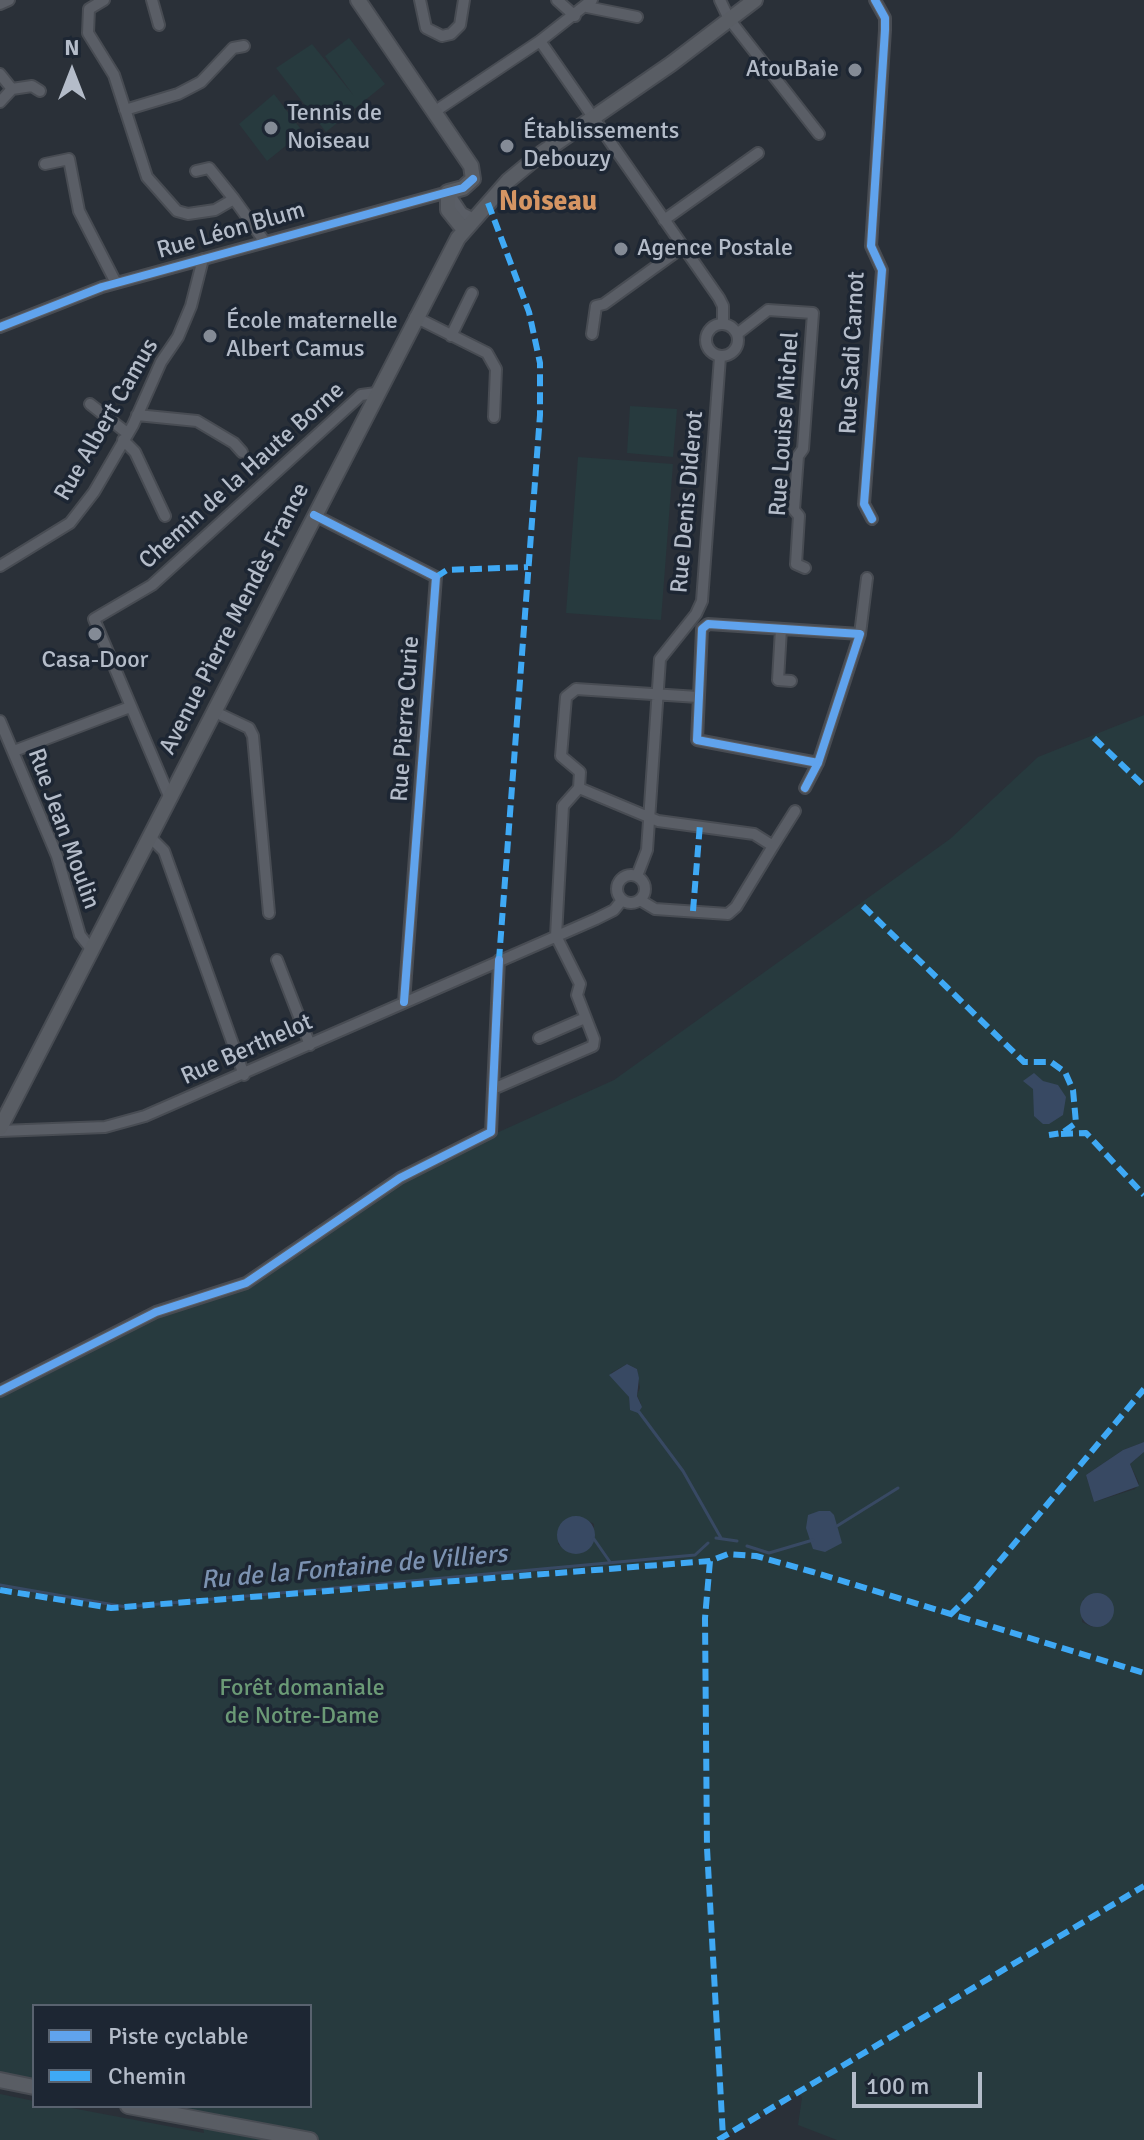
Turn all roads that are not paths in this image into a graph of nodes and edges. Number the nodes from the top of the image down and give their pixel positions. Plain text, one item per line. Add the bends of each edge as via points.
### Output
1 (9, 0) edge
2 (104, 0) edge
3 (152, 0) edge
4 (358, 0) edge
5 (420, 0) edge
6 (464, 0) edge
7 (557, 0) edge
8 (720, 0) edge
9 (755, 0) edge
10 (875, 0) edge
11 (590, 3) edge
12 (0, 4) edge
13 (575, 16) junction
14 (637, 17) dead end
15 (729, 19) junction
16 (159, 25) dead end
17 (540, 41) junction
18 (244, 46) dead end
19 (0, 74) edge
20 (12, 89) junction
21 (40, 91) dead end
22 (0, 102) edge
23 (125, 110) junction
24 (434, 112) junction
25 (594, 118) junction
26 (819, 134) dead end
27 (542, 153) junction
28 (758, 153) dead end
29 (45, 164) dead end
30 (196, 171) dead end
31 (473, 179) junction
32 (494, 186) junction
33 (448, 192) junction
34 (234, 199) junction
35 (664, 220) junction
36 (467, 222) junction
37 (265, 242) junction
38 (683, 247) junction
39 (203, 259) junction
40 (116, 283) junction
41 (472, 293) dead end
42 (415, 317) junction
43 (723, 324) junction
44 (0, 327) edge
45 (592, 334) dead end
46 (737, 334) junction
47 (451, 336) junction
48 (720, 357) junction
49 (376, 393) junction
50 (90, 404) dead end
51 (137, 415) junction
52 (494, 417) dead end
53 (125, 437) junction
54 (242, 452) dead end
55 (314, 515) junction
56 (165, 516) dead end
57 (872, 519) dead end
58 (0, 566) edge
59 (805, 568) dead end
60 (867, 578) dead end
61 (781, 629) junction
62 (860, 634) junction
63 (791, 681) dead end
64 (657, 695) junction
65 (698, 697) junction
66 (130, 707) junction
67 (213, 711) junction
68 (0, 721) edge
69 (14, 751) junction
70 (818, 763) junction
71 (579, 788) junction
72 (805, 788) dead end
73 (169, 796) junction
74 (795, 811) dead end
75 (649, 817) junction
76 (149, 836) junction
77 (773, 846) junction
78 (637, 876) junction
79 (622, 900) junction
80 (640, 900) junction
81 (269, 913) dead end
82 (556, 936) junction
83 (91, 949) junction
84 (277, 960) dead end
85 (499, 960) junction
86 (404, 1002) junction
87 (585, 1018) junction
88 (539, 1038) dead end
89 (310, 1045) junction
90 (244, 1075) junction
91 (493, 1089) junction
92 (0, 1130) edge
93 (0, 1391) edge
94 (0, 2080) edge
95 (32, 2087) edge
96 (139, 2108) edge
97 (310, 2140) edge

1 - 12 street
2 - 23 street via 89,9 88,33 110,66
3 - 16 street
4 - 24 main road
5 - 6 street via 426,28 442,36 460,25
7 - 13 street
8 - 15 street
9 - 15 main road, Avenue Pierre Mendès France
10 - 57 street, Rue Sadi Carnot via 885,30 871,246 882,270 864,504
11 - 13 street
11 - 14 street
13 - 17 street
15 - 25 main road, Avenue Pierre Mendès France
15 - 26 street
17 - 24 street
17 - 25 street
18 - 23 street via 233,48 201,82
19 - 20 street
20 - 21 street via 32,86
20 - 22 street
23 - 34 street via 141,165 169,205 188,214 215,210
24 - 31 main road via 471,166
25 - 27 main road, Avenue Pierre Mendès France
25 - 35 street
27 - 32 main road, Avenue Pierre Mendès France
27 - 36 main road, Avenue Pierre Mendès France
28 - 35 street
29 - 40 street via 69,159 79,211
30 - 34 street via 209,168
31 - 32 main road
31 - 33 main road, Rue Léon Blum
32 - 36 main road, Avenue Pierre Mendès France
33 - 36 main road via 448,210
33 - 37 street, Rue Léon Blum
34 - 37 street
35 - 38 street
36 - 42 main road, Avenue Pierre Mendès France
37 - 39 street, Rue Léon Blum
38 - 43 street via 723,306
38 - 45 street via 596,306
39 - 40 street, Rue Léon Blum
39 - 51 street, Rue Albert Camus via 178,337
40 - 44 street, Rue Léon Blum
41 - 47 street
42 - 47 street
42 - 49 main road, Avenue Pierre Mendès France
43 - 46 street
43 - 48 street via 708,331 705,342
46 - 48 street via 735,350
46 - 59 street, Rue Louise Michel via 768,310 813,313 794,510 799,516 796,564
47 - 52 street via 487,353 496,369
48 - 64 street, Rue Denis Diderot via 702,601 660,659
49 - 55 main road, Avenue Pierre Mendès France
49 - 66 street, Chemin de la Haute Borne via 361,395 152,585 94,619
50 - 53 street
51 - 53 street, Rue Albert Camus
51 - 54 street via 197,421
53 - 56 street
53 - 58 street, Rue Albert Camus via 70,523
55 - 67 main road, Avenue Pierre Mendès France
55 - 86 street, Rue Pierre Curie via 436,577
60 - 62 street
61 - 62 street
61 - 63 street via 778,680
61 - 65 street via 708,624 702,629
62 - 70 street
64 - 65 street
64 - 71 street via 576,689 566,697 561,756 580,772
64 - 75 street, Rue Denis Diderot
65 - 70 street via 697,740
66 - 69 street
66 - 73 street
67 - 73 main road, Avenue Pierre Mendès France
67 - 81 street via 249,728 253,736
68 - 69 street, Rue Jean Moulin
69 - 83 street, Rue Jean Moulin via 57,856 80,935
70 - 72 street
71 - 75 street
71 - 82 street via 563,806
73 - 76 main road, Avenue Pierre Mendès France
74 - 77 street
75 - 77 street via 754,834
75 - 78 street, Rue Denis Diderot via 647,850
76 - 83 main road, Avenue Pierre Mendès France
76 - 90 street via 164,851
77 - 80 street via 728,914 655,909
78 - 79 street via 618,883
78 - 80 street via 645,887
79 - 80 street
79 - 82 street via 614,910
82 - 85 street
82 - 87 street via 580,984 577,995
83 - 92 main road, Avenue Pierre Mendès France
84 - 89 street
85 - 86 street, Rue Berthelot
85 - 91 street
86 - 89 street, Rue Berthelot
87 - 88 street
87 - 91 street via 593,1046
89 - 90 street, Rue Berthelot
90 - 92 street, Rue Berthelot via 123,1124
91 - 93 street via 491,1132 400,1178 246,1283 156,1312
94 - 95 main road
96 - 97 main road

